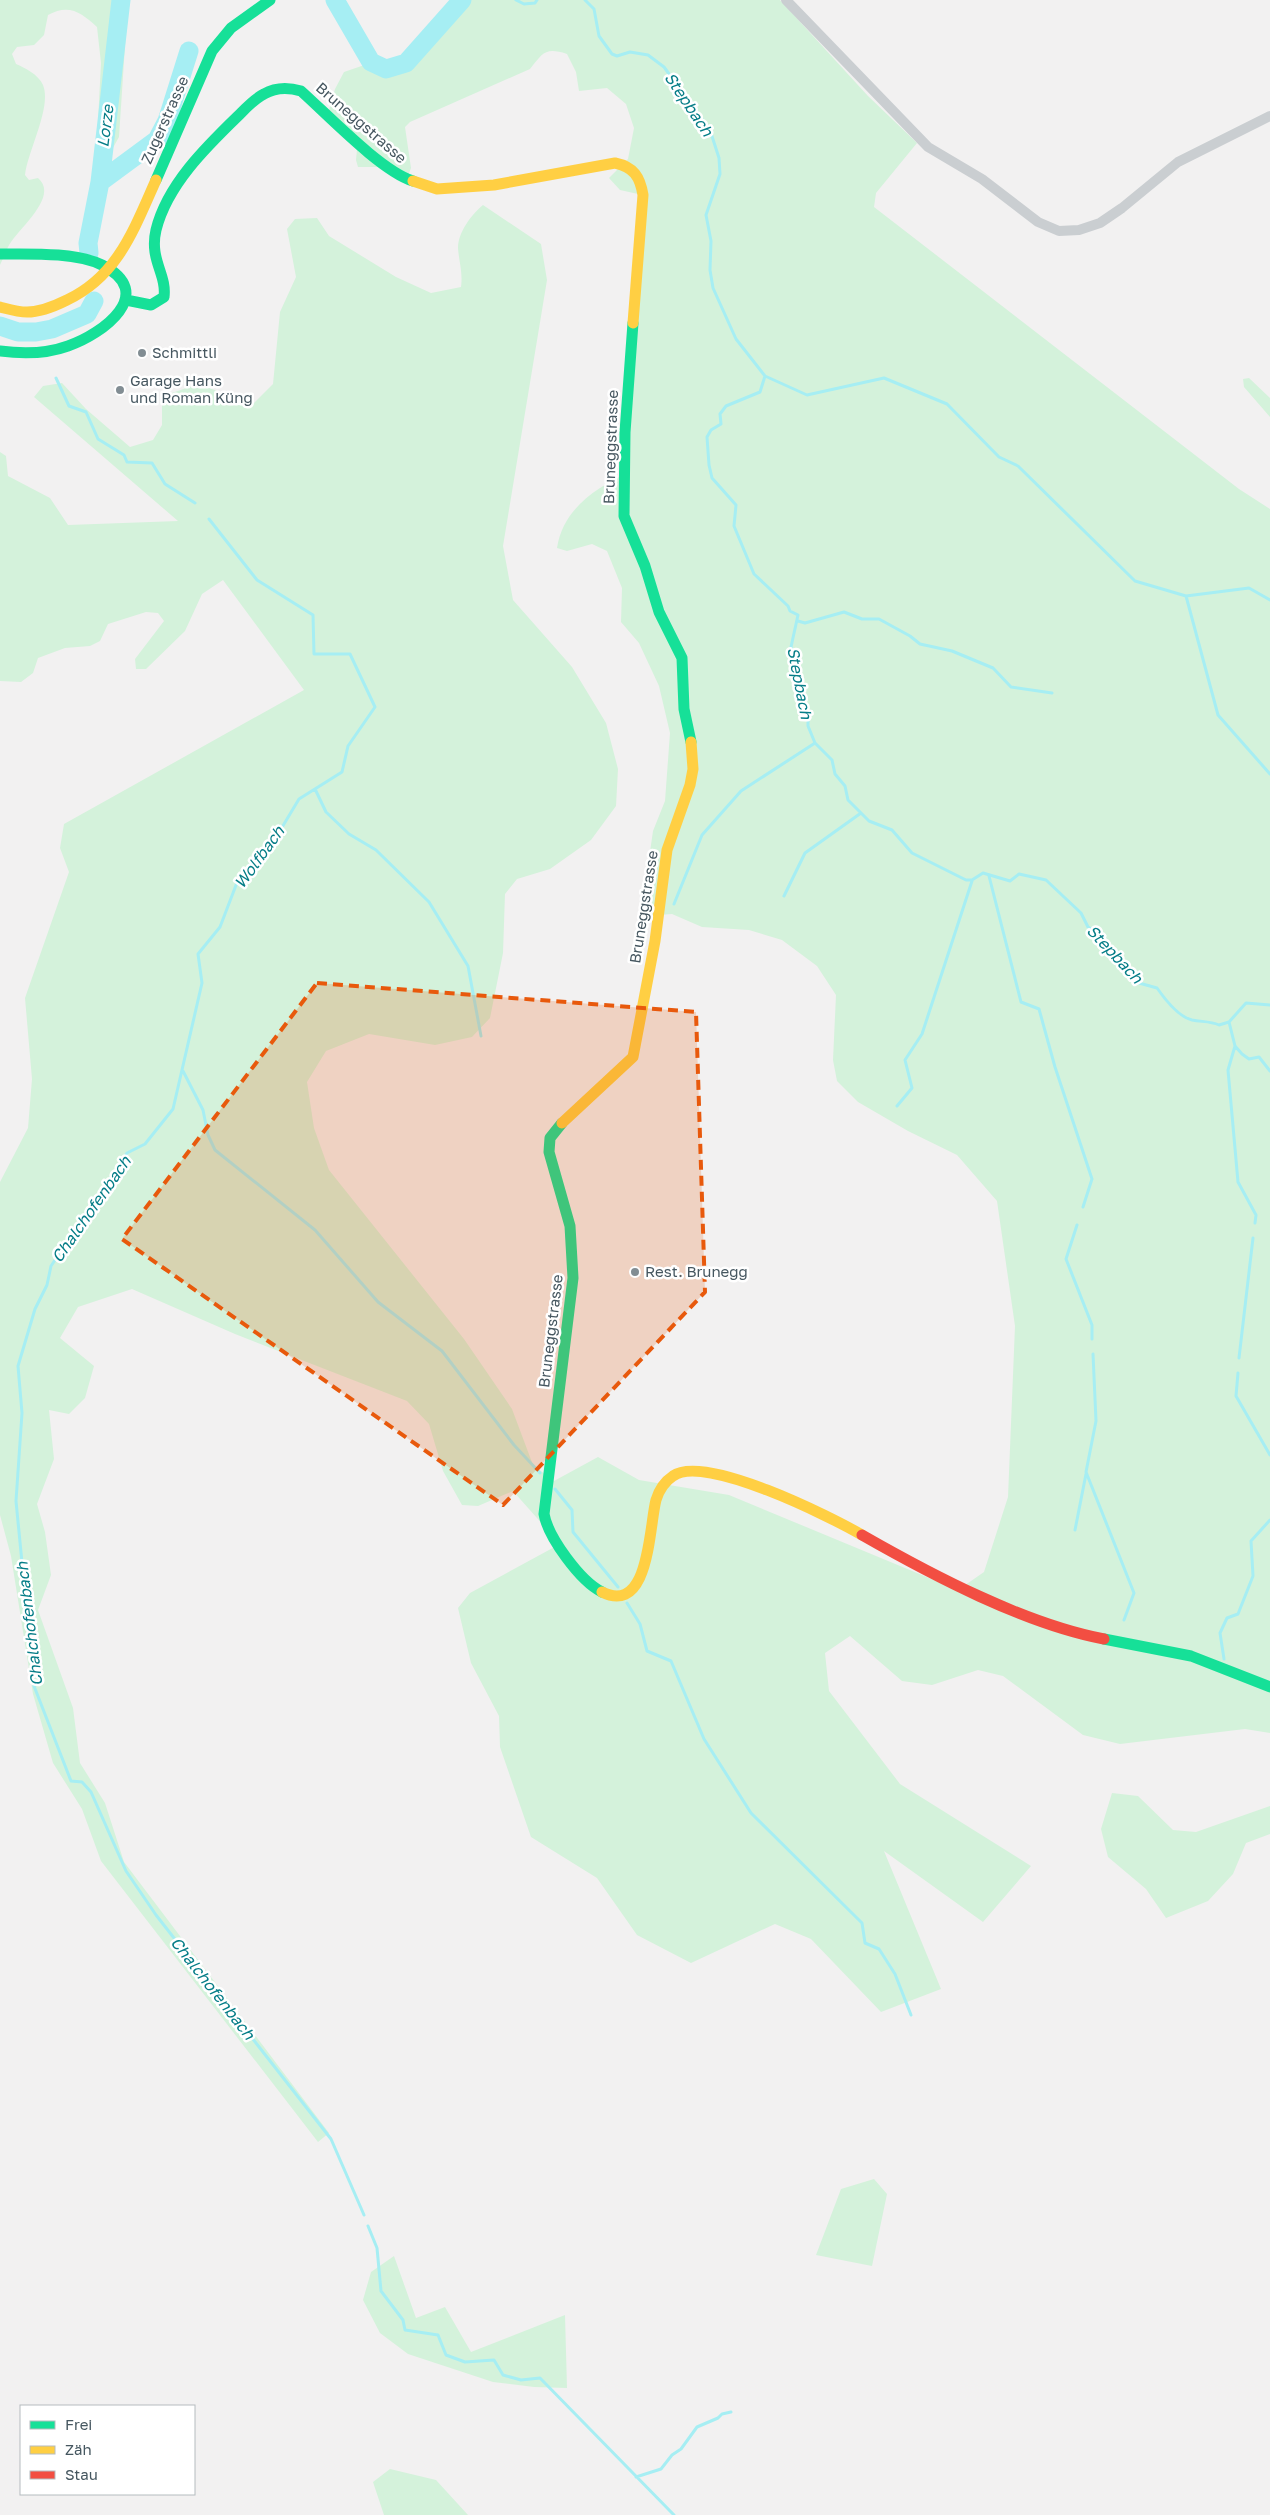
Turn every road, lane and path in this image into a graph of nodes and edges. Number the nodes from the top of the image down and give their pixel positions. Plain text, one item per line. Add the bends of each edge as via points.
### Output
1 (270, 0) edge
2 (786, 0) edge
3 (1270, 116) edge
4 (0, 254) edge
5 (109, 271) junction
6 (126, 300) junction
7 (0, 307) edge
8 (0, 351) edge
9 (1270, 1687) edge

1 - 5 street, Zugerstrasse via 235,23 212,51 133,232
2 - 3 street via 928,147 982,179 1038,222 1059,231 1079,230 1100,223 1178,162
4 - 5 street via 84,260
5 - 6 street via 122,283
5 - 7 street, Zugerstrasse via 85,292 52,306 26,312
6 - 8 street via 122,310 106,325 67,346 34,352
6 - 9 street, Bruneggstrasse via 148,306 164,296 154,241 168,200 189,170 241,114 263,94 276,89 290,87 301,91 400,176 437,189 494,185 615,164 627,165 637,173 643,195 625,432 624,516 659,612 682,658 684,709 693,769 667,850 655,941 633,1057 556,1128 550,1138 549,1152 570,1226 574,1278 544,1514 546,1524 582,1575 606,1595 616,1597 629,1593 639,1581 648,1555 657,1497 664,1482 676,1473 722,1477 782,1493 890,1550 1041,1621 1088,1637 1192,1656

